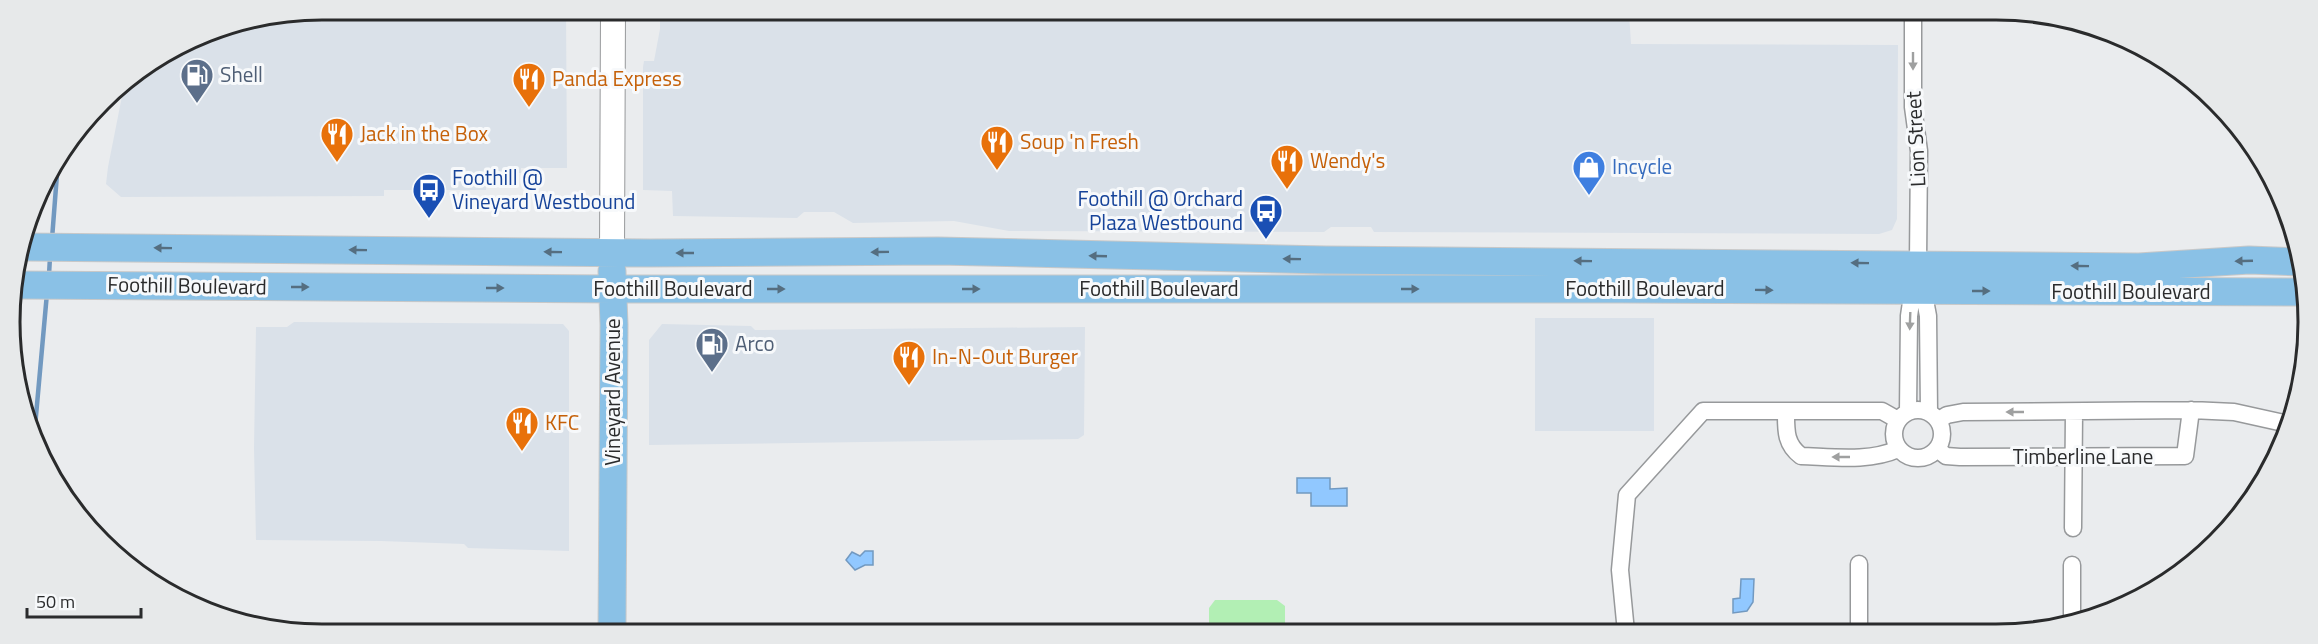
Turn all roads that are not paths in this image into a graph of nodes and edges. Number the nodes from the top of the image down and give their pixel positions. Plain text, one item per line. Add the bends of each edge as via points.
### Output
1 (613, 20) edge
2 (1913, 20) edge
3 (31, 247) edge
4 (612, 252) junction
5 (2293, 262) edge
6 (1918, 263) junction
7 (26, 285) edge
8 (613, 289) junction
9 (1918, 291) junction
10 (2297, 292) edge
11 (2191, 410) junction
12 (1786, 411) junction
13 (2074, 412) junction
14 (1903, 416) junction
15 (1934, 416) junction
16 (2281, 422) edge
17 (1899, 448) junction
18 (1937, 449) junction
19 (2074, 458) junction
20 (2073, 528) dead end
21 (1859, 564) dead end
22 (2072, 565) dead end
23 (2072, 615) edge
24 (612, 624) edge
25 (1625, 624) edge
26 (1859, 624) edge

1 - 4 main road, Vineyard Avenue
2 -> 6 street, Lion Street via 1913,107 1919,151
4 -> 3 main road, Foothill Boulevard
6 -> 4 main road, Foothill Boulevard via 1326,260 938,251
4 - 8 main road, Vineyard Avenue
5 -> 6 main road, Foothill Boulevard via 2139,267
6 - 9 street
7 -> 8 main road, Foothill Boulevard
8 -> 9 main road, Foothill Boulevard
8 - 24 main road, Vineyard Avenue
9 -> 10 main road, Foothill Boulevard
9 -> 14 street via 1909,316
9 - 15 street via 1928,315
11 - 13 street
11 - 16 street via 2235,412
11 - 19 street, Timberline Lane via 2185,456
12 - 14 street via 1882,411
17 -> 12 street via 1871,457 1801,456 1786,436
12 - 25 street via 1703,411 1627,495 1620,570
13 -> 15 street via 1963,412
13 - 19 street
14 - 15 street via 1918,409
14 - 17 street via 1893,434
15 - 18 street via 1942,429
17 - 18 street via 1904,454 1919,458
18 - 19 street, Timberline Lane via 1946,456 1960,457
19 - 20 street
21 - 26 street
22 - 23 street

